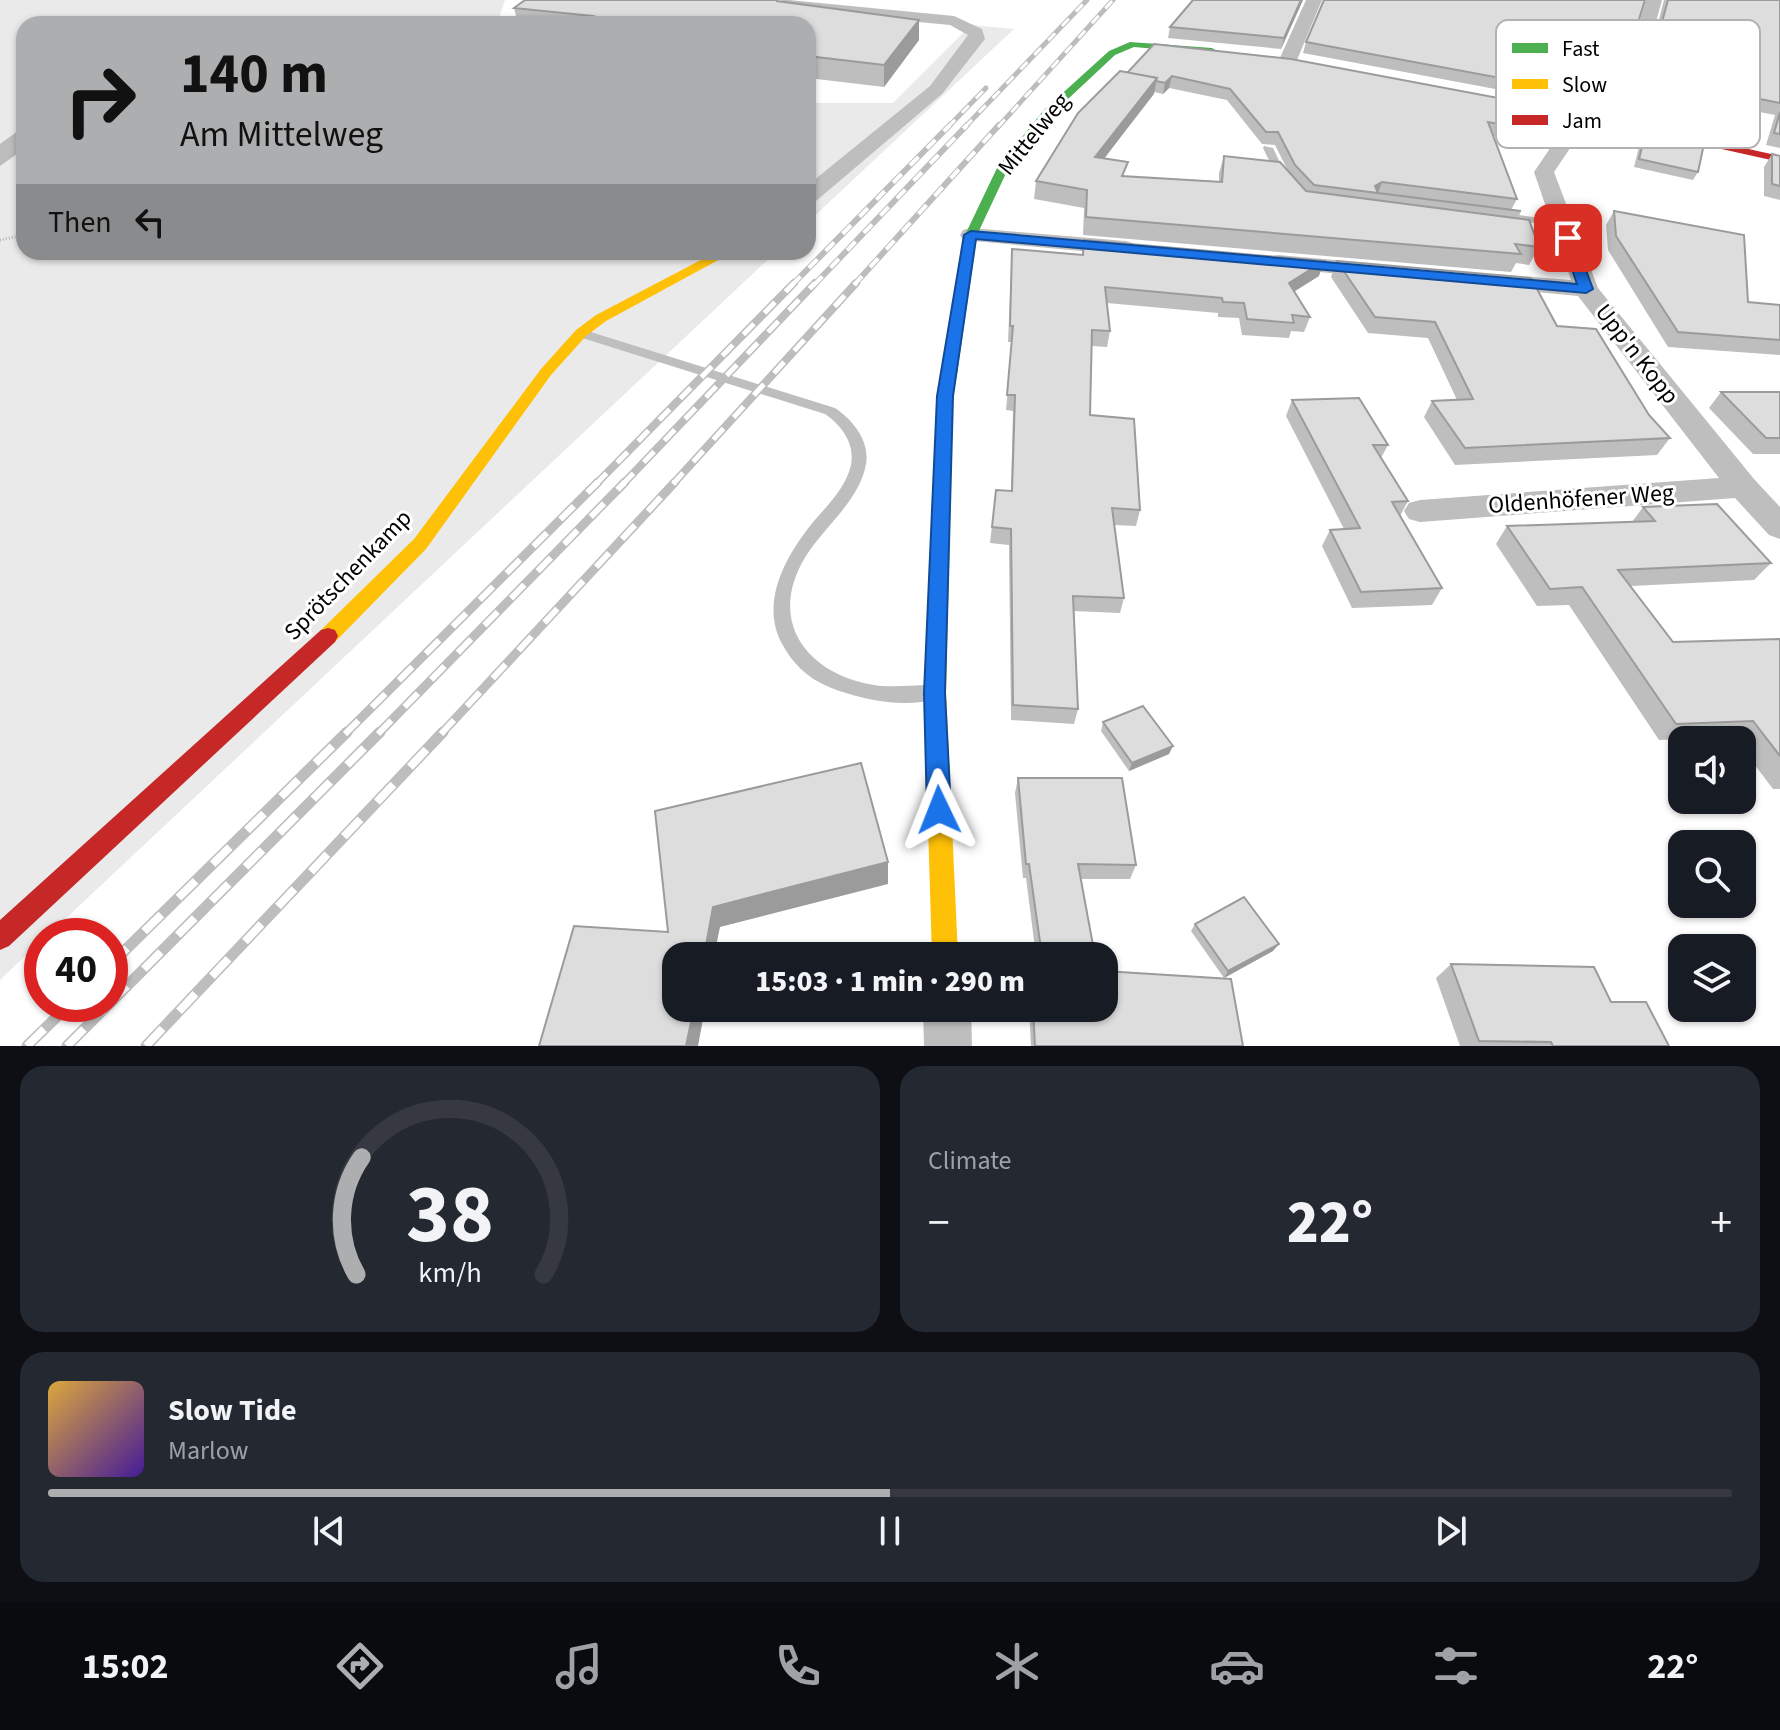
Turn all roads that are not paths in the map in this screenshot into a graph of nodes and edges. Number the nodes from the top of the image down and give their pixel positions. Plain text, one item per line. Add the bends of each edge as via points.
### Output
1 (742, 0) edge
2 (1314, 0) edge
3 (1654, 0) edge
4 (941, 2) edge
5 (923, 18) junction
6 (1648, 20) edge
7 (1230, 53) edge
8 (1288, 60) edge
9 (1458, 93) edge
10 (1496, 100) edge
11 (1268, 148) edge
12 (1560, 148) edge
13 (1730, 148) edge
14 (1780, 159) edge
15 (816, 189) edge
16 (1295, 192) edge
17 (1482, 220) edge
18 (1565, 231) junction
19 (971, 235) junction
20 (1144, 250) edge
21 (711, 260) edge
22 (1255, 260) edge
23 (1397, 272) edge
24 (1476, 279) edge
25 (1586, 289) junction
26 (581, 333) junction
27 (1743, 487) junction
28 (1420, 511) dead end
29 (1780, 527) edge
30 (935, 693) junction
31 (0, 937) edge
32 (944, 942) edge
33 (947, 1022) edge
34 (948, 1046) edge

1 - 5 street
2 - 8 street
3 - 6 street
4 - 5 street
5 - 15 street via 964,25 977,39 936,90
7 - 19 street, Mittelweg via 1145,44 1120,48 1073,86 1003,168
9 - 10 street
11 - 16 lane
12 - 18 street, Upp'n Kopp via 1544,172
13 - 14 street
17 - 18 lane
18 - 25 street, Upp'n Kopp
19 - 20 street
19 - 30 street, Mittelweg via 945,396
21 - 26 street, Sprötschenkamp
22 - 23 street
24 - 25 street
25 - 27 street, Upp'n Kopp
26 - 30 lane via 842,418 859,449 858,471 795,561 783,591 783,635 805,666 834,683 875,693
26 - 31 street, Sprötschenkamp via 546,372 420,544 352,614
27 - 28 street, Oldenhöfener Weg
27 - 29 street, Upp'n Kopp
30 - 32 street, Mittelweg
33 - 34 street

